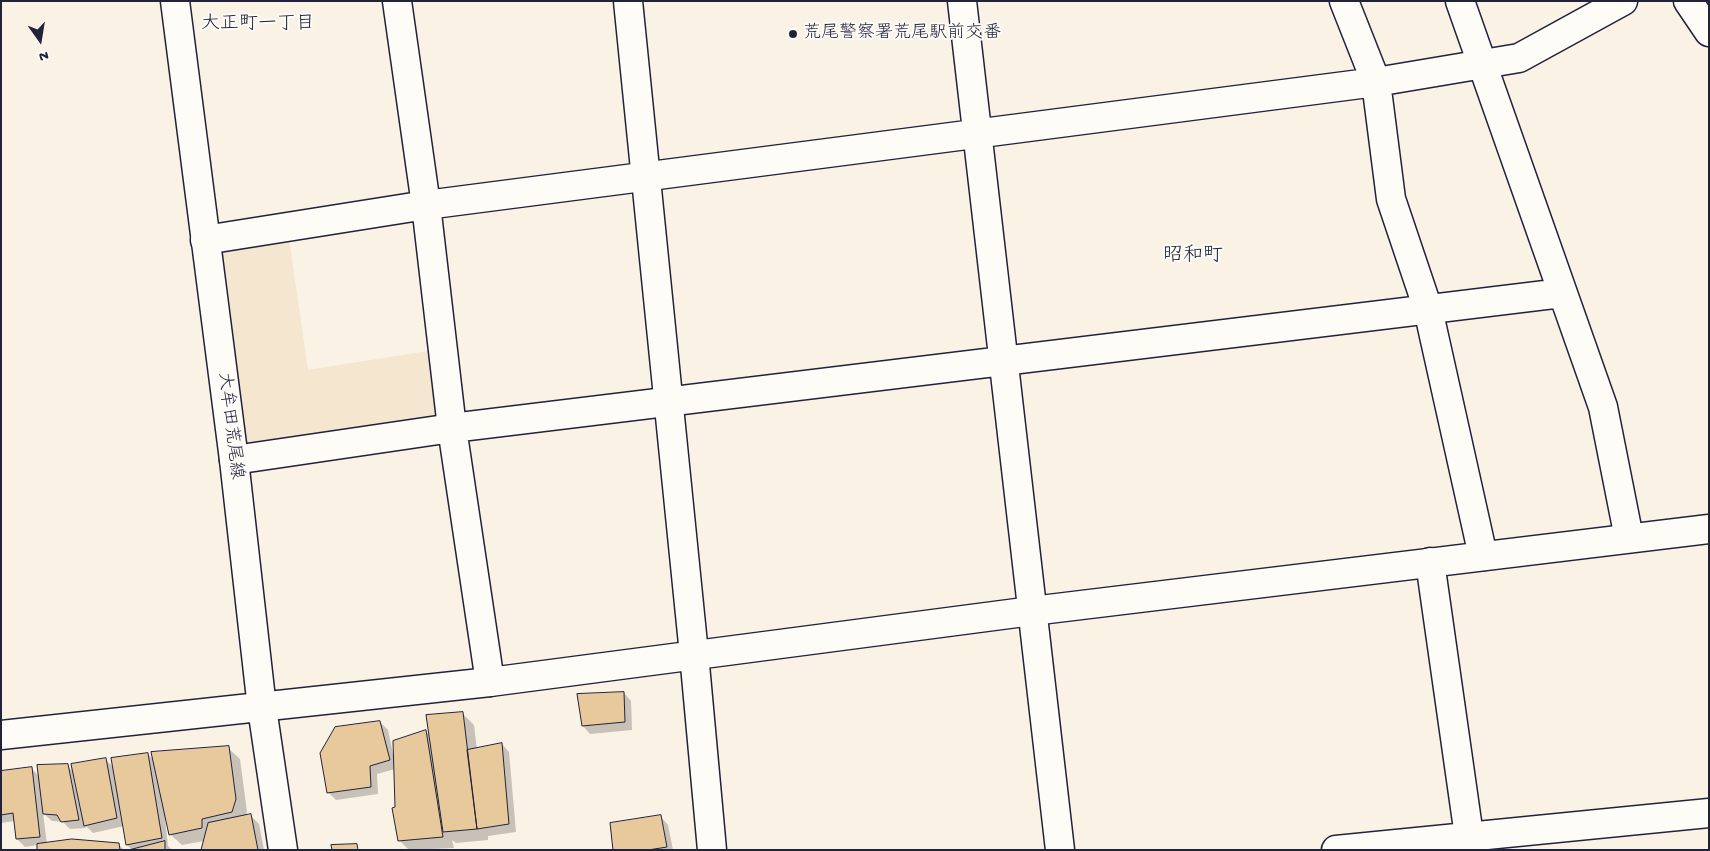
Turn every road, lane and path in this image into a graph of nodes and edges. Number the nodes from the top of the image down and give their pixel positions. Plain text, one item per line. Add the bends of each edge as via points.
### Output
1 (175, 1) edge
2 (397, 1) edge
3 (628, 1) edge
4 (962, 1) edge
5 (1344, 1) edge
6 (1460, 1) edge
7 (1623, 1) edge
8 (1688, 1) edge
9 (1709, 32) edge
10 (1483, 64) junction
11 (1376, 82) junction
12 (976, 134) junction
13 (645, 177) junction
14 (426, 205) junction
15 (205, 240) junction
16 (1562, 293) junction
17 (1428, 309) junction
18 (1002, 362) junction
19 (669, 401) junction
20 (452, 428) junction
21 (234, 460) junction
22 (1709, 528) edge
23 (1628, 538) junction
24 (1483, 556) junction
25 (1430, 562) junction
26 (1032, 611) junction
27 (694, 654) junction
28 (490, 682) junction
29 (262, 708) junction
30 (1, 735) edge
31 (1709, 813) edge
32 (1470, 843) edge
33 (283, 850) edge
34 (712, 850) edge
35 (1060, 850) edge
36 (1336, 850) edge

1 - 15 street, 大牟田荒尾線
2 - 14 street
3 - 13 street
4 - 12 street
5 - 11 street
6 - 10 street
7 - 10 street via 1519,58
8 - 9 street
10 - 11 street
10 - 16 street
11 - 12 street
11 - 17 street via 1391,199
12 - 13 street
12 - 18 street
13 - 14 street
13 - 19 street
14 - 15 street
14 - 20 street
15 - 21 street, 大牟田荒尾線
16 - 17 street
16 - 23 street via 1603,407
17 - 18 street
17 - 24 street
18 - 19 street
18 - 26 street
19 - 20 street
19 - 27 street
20 - 21 street
20 - 28 street
21 - 29 street, 大牟田荒尾線
22 - 23 street
23 - 24 street
24 - 25 street
25 - 26 street
25 - 32 street
26 - 27 street
26 - 35 street
27 - 28 street
27 - 34 street
28 - 29 street
29 - 30 street
29 - 33 street, 大牟田荒尾線
31 - 32 street
32 - 36 street

